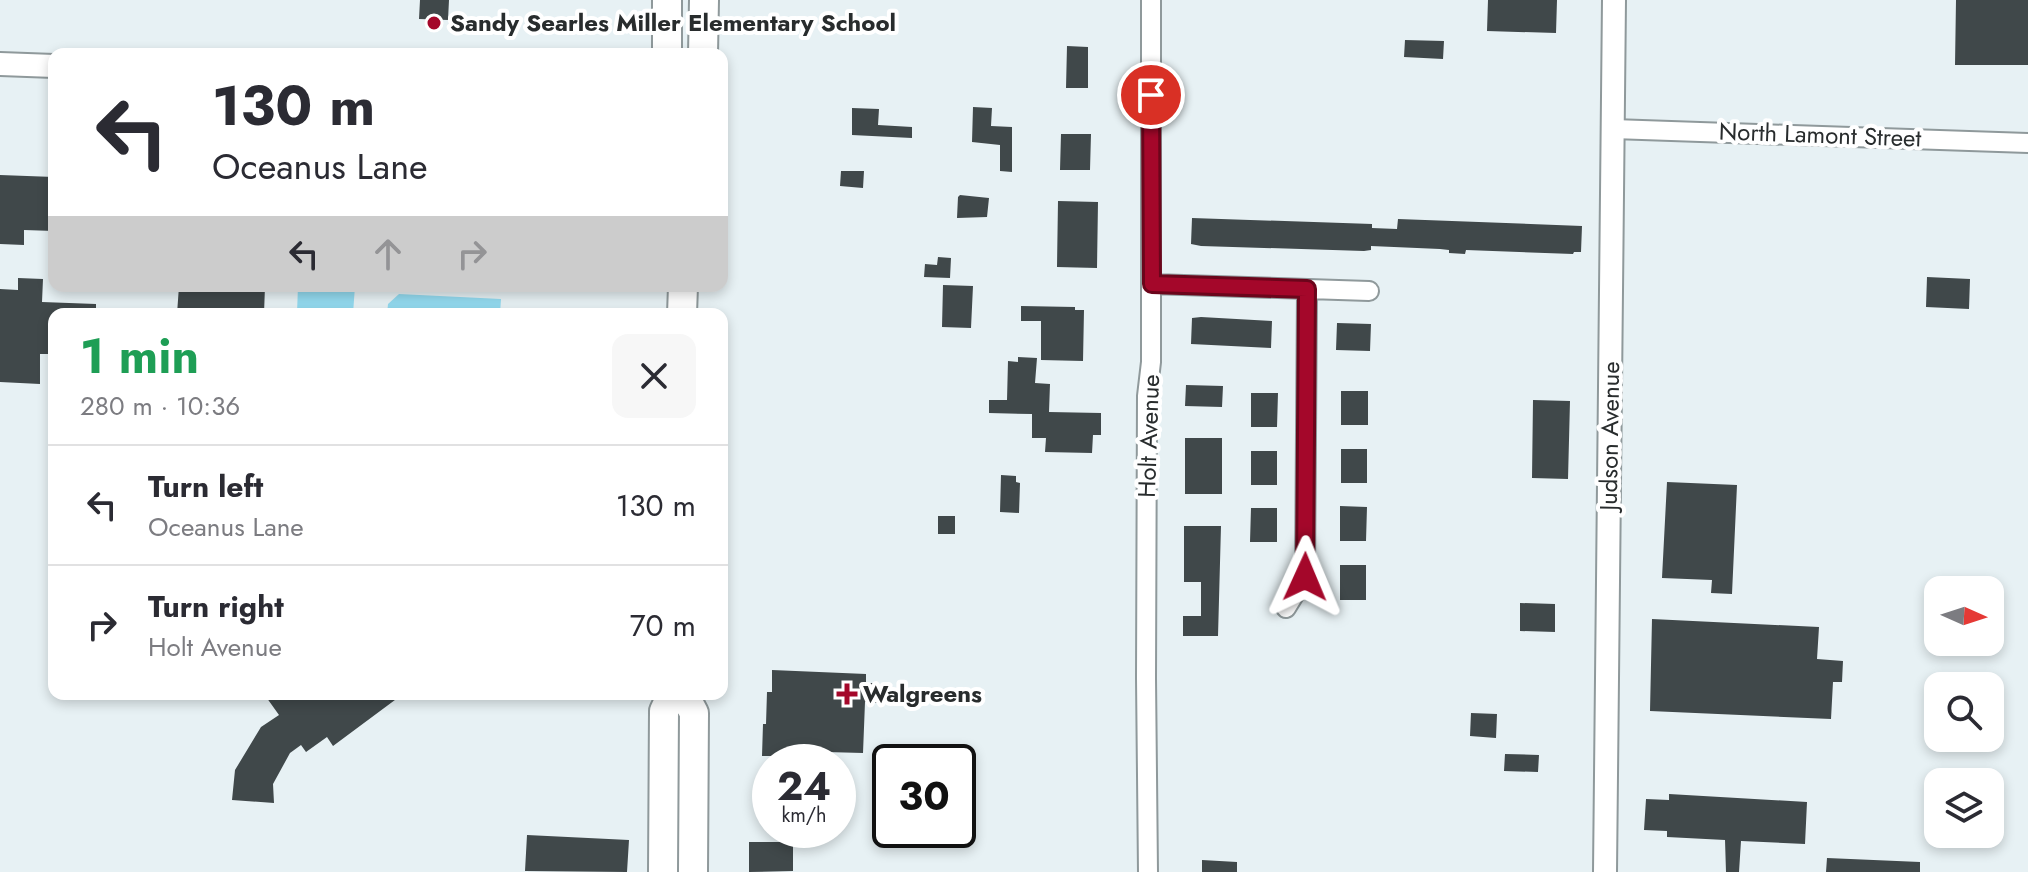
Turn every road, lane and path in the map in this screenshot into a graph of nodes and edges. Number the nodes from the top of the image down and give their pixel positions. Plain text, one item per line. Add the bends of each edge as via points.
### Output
1 (667, 0) edge
2 (704, 0) edge
3 (1151, 0) edge
4 (1614, 0) edge
5 (667, 48) edge
6 (703, 48) edge
7 (0, 64) edge
8 (48, 66) edge
9 (1613, 129) junction
10 (2028, 143) edge
11 (1152, 284) junction
12 (1307, 289) junction
13 (1369, 291) dead end
14 (1286, 608) dead end
15 (669, 700) edge
16 (687, 700) edge
17 (663, 872) edge
18 (693, 872) edge
19 (1148, 872) edge
20 (1605, 872) edge

1 - 5 main road
2 - 6 main road
3 - 11 street, Holt Avenue
4 - 9 street, Judson Avenue
7 - 8 street
9 - 10 street, North Lamont Street
9 - 20 street, Judson Avenue
11 - 12 street
11 - 19 street, Holt Avenue via 1147,428
12 - 13 street
12 - 14 street via 1305,577
15 - 17 main road via 664,711
16 - 18 main road via 694,713

